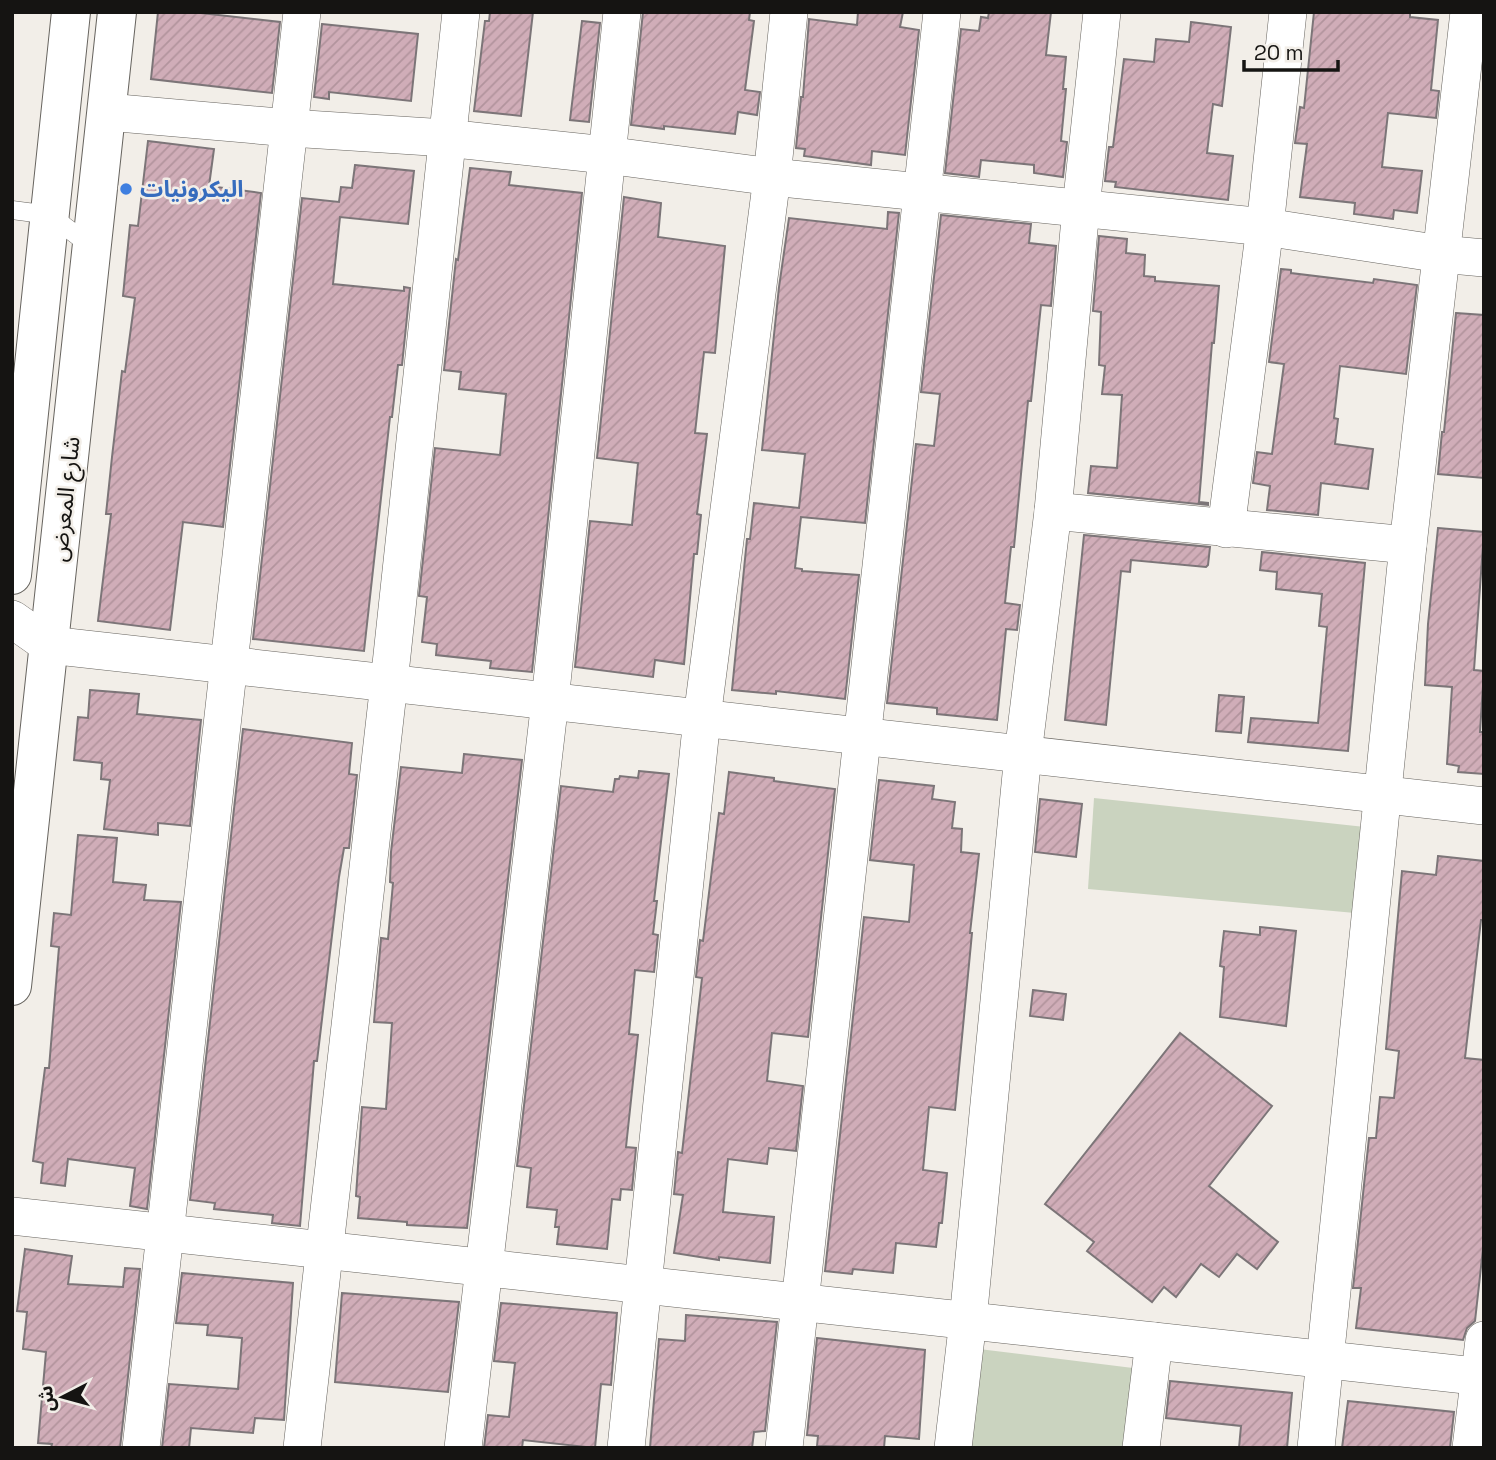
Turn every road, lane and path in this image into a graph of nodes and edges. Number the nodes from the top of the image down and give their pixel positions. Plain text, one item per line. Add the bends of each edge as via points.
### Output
1 (71, 12) edge
2 (117, 12) edge
3 (302, 12) edge
4 (461, 12) edge
5 (622, 12) edge
6 (789, 12) edge
7 (942, 12) edge
8 (1102, 12) edge
9 (1288, 12) edge
10 (1469, 12) edge
11 (64, 78) junction
12 (108, 98) junction
13 (290, 128) junction
14 (446, 138) junction
15 (606, 155) junction
16 (772, 177) junction
17 (922, 192) junction
18 (1081, 208) junction
19 (12, 211) edge
20 (50, 215) junction
21 (1265, 227) junction
22 (92, 247) junction
23 (1441, 254) junction
24 (1484, 258) edge
25 (1053, 511) junction
26 (1226, 529) junction
27 (1408, 545) junction
28 (12, 575) edge
29 (12, 619) edge
30 (49, 645) junction
31 (229, 665) junction
32 (389, 683) junction
33 (550, 701) junction
34 (702, 718) junction
35 (863, 736) junction
36 (1023, 754) junction
37 (1383, 795) junction
38 (1484, 806) edge
39 (12, 986) edge
40 (12, 1216) edge
41 (166, 1233) junction
42 (325, 1250) junction
43 (482, 1267) junction
44 (641, 1284) junction
45 (801, 1302) junction
46 (968, 1320) junction
47 (1484, 1340) edge
48 (1154, 1341) junction
49 (1325, 1360) junction
50 (1482, 1377) edge
51 (141, 1448) edge
52 (302, 1448) edge
53 (463, 1448) edge
54 (626, 1448) edge
55 (784, 1448) edge
56 (953, 1448) edge
57 (1141, 1448) edge
58 (1316, 1448) edge
59 (1471, 1448) edge

1 - 11 main road, شارع المعرض
2 - 12 main road, شارع المعرض
3 - 13 street
4 - 14 street
5 - 15 street
6 - 16 street
7 - 17 street
8 - 18 street
9 - 21 street
10 - 23 street
11 - 12 main road
11 - 20 main road, شارع المعرض
12 - 13 street
12 - 22 main road, شارع المعرض
13 - 14 street
13 - 31 street
14 - 15 street
14 - 32 street
15 - 16 street
15 - 33 street
16 - 17 street
16 - 34 street
17 - 18 street
17 - 35 street
18 - 21 street
18 - 25 street
19 - 20 lane
20 - 22 lane
20 - 28 main road, شارع المعرض
21 - 23 street
21 - 26 street
22 - 30 main road, شارع المعرض
23 - 24 street
23 - 27 street
25 - 26 street
25 - 36 street
26 - 27 street
27 - 37 street
29 - 30 street
30 - 31 street
30 - 39 main road, شارع المعرض
31 - 32 street
31 - 41 street
32 - 33 street
32 - 42 street
33 - 34 street
33 - 43 street
34 - 35 street
34 - 44 street
35 - 36 street
35 - 45 street
36 - 37 street
36 - 46 street
37 - 38 street
37 - 49 street
40 - 41 street
41 - 42 street
41 - 51 street
42 - 43 street
42 - 52 street
43 - 44 street
43 - 53 street
44 - 45 street
44 - 54 street
45 - 46 street
45 - 55 street
46 - 48 street
46 - 56 street
47 - 50 street
48 - 49 street
48 - 57 street
49 - 50 street
49 - 58 street
50 - 59 street

